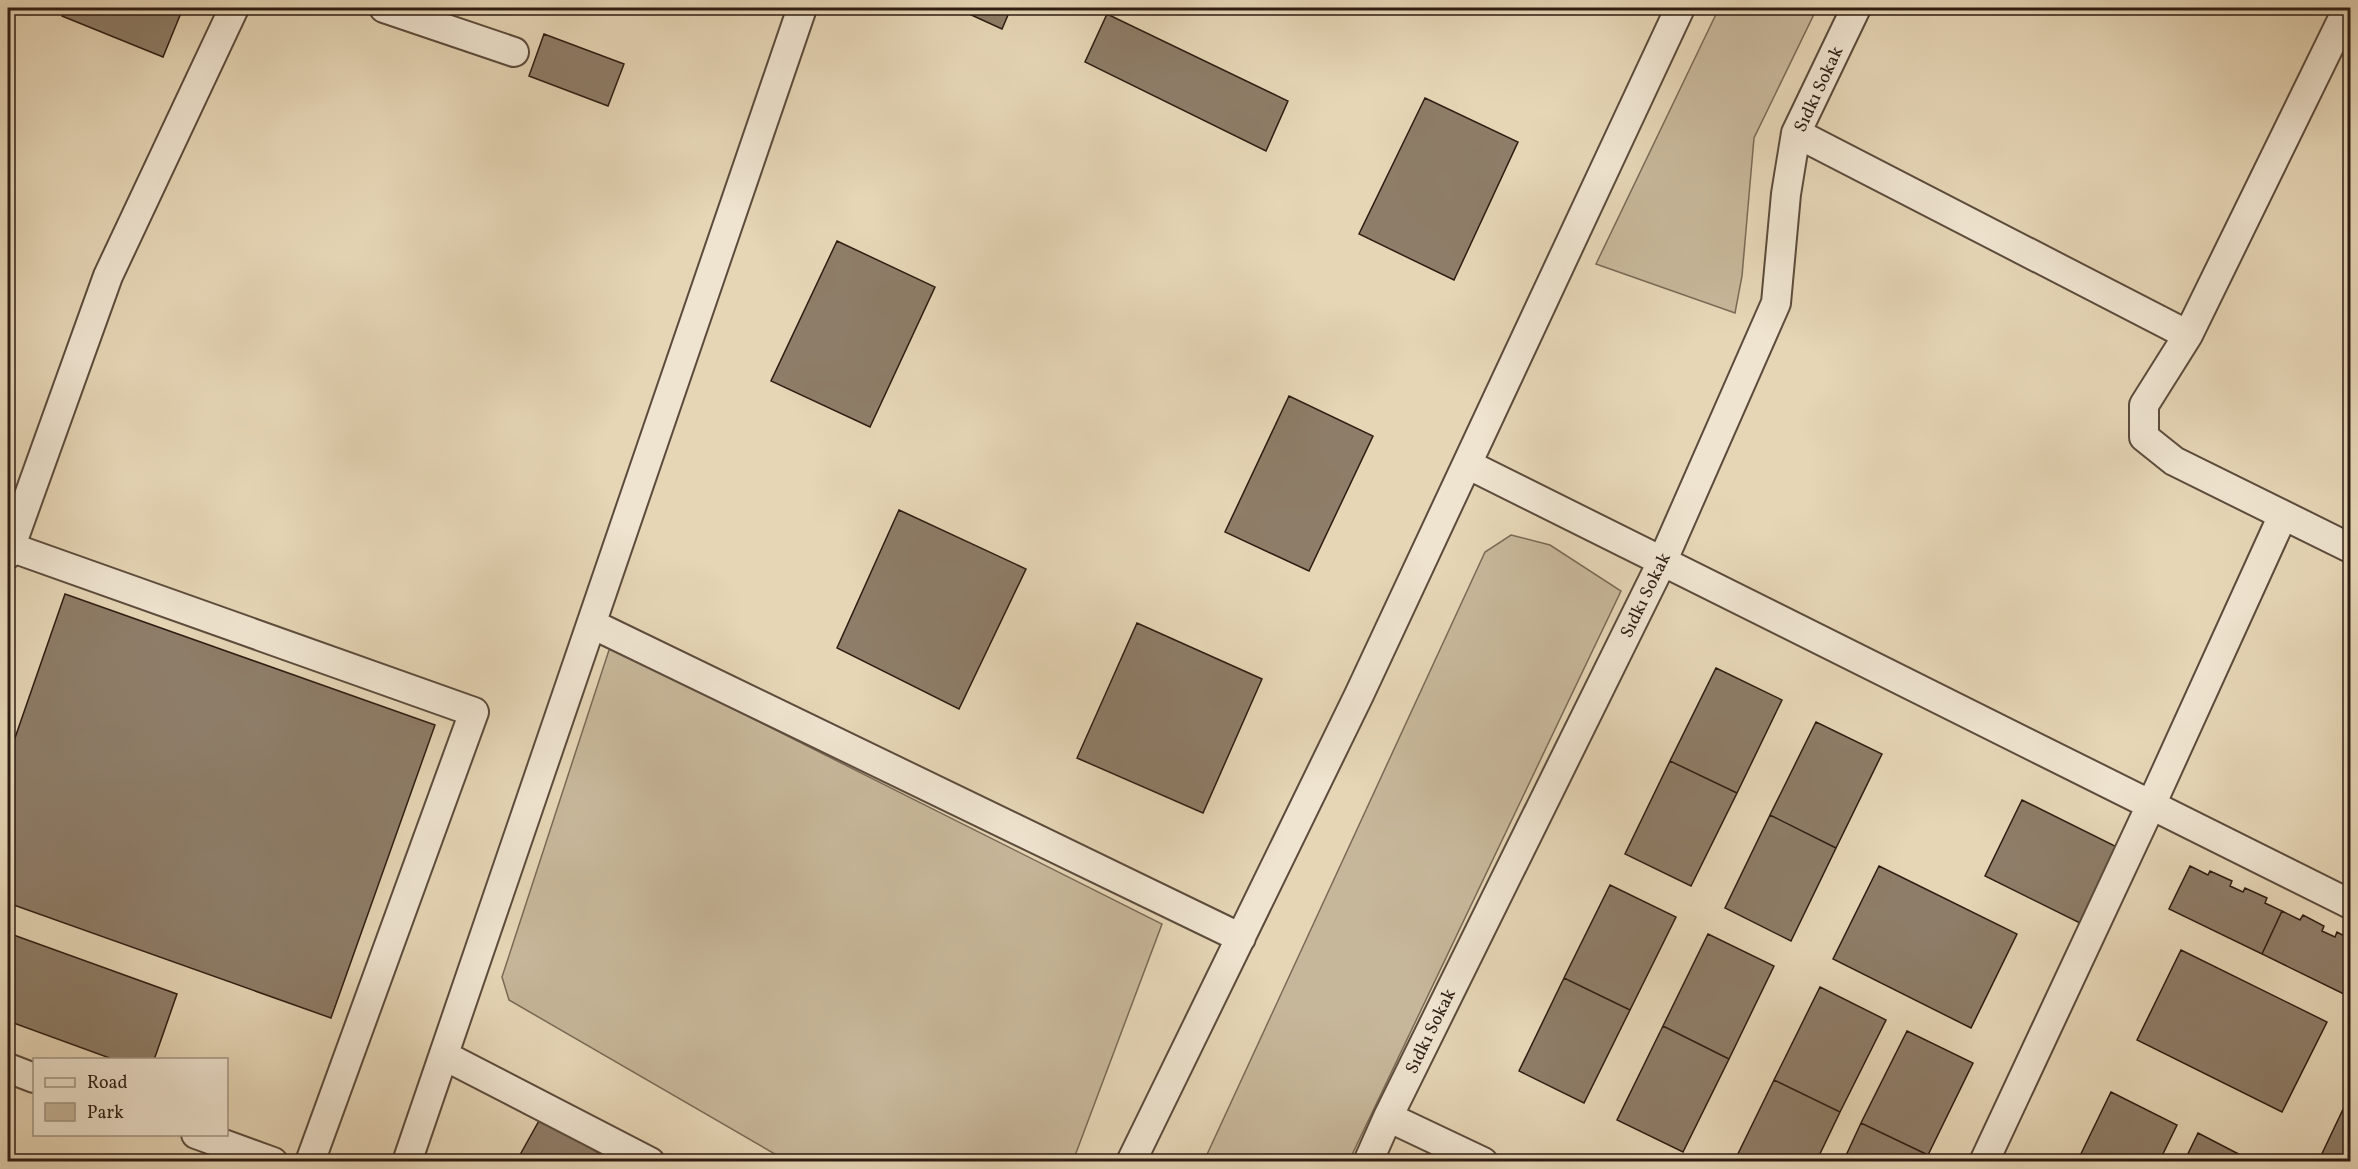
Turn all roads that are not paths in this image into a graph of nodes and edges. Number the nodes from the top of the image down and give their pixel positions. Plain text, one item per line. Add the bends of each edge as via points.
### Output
1 (234, 8) edge
2 (384, 8) edge
3 (802, 8) edge
4 (1680, 8) edge
5 (1856, 8) edge
6 (2348, 8) edge
7 (514, 52) dead end
8 (1796, 133) junction
9 (2188, 335) junction
10 (1467, 464) junction
11 (2283, 515) junction
12 (2350, 548) edge
13 (9, 550) edge
14 (1662, 562) junction
15 (592, 624) junction
16 (2151, 805) junction
17 (2350, 904) edge
18 (1240, 938) junction
19 (445, 1056) junction
20 (8, 1068) edge
21 (33, 1078) edge
22 (1388, 1117) junction
23 (202, 1136) edge
24 (273, 1161) edge
25 (310, 1161) edge
26 (407, 1161) edge
27 (650, 1161) edge
28 (1131, 1161) edge
29 (1368, 1161) edge
30 (1483, 1161) edge
31 (1984, 1161) edge

1 - 13 street via 108,276
2 - 7 street
3 - 15 street
4 - 10 street
5 - 8 street, Sıdkı Sokak
6 - 9 street
8 - 9 street
8 - 14 street, Sıdkı Sokak via 1776,303
9 - 11 street via 2144,405 2144,437 2174,461
10 - 14 street
10 - 18 street
11 - 12 street
11 - 16 street
13 - 25 street via 474,712
14 - 16 street
14 - 22 street, Sıdkı Sokak
15 - 18 street
15 - 19 street
16 - 17 street
16 - 31 street
18 - 28 street
19 - 26 street
19 - 27 street
20 - 21 street
22 - 29 street, Sıdkı Sokak
22 - 30 street
23 - 24 street

